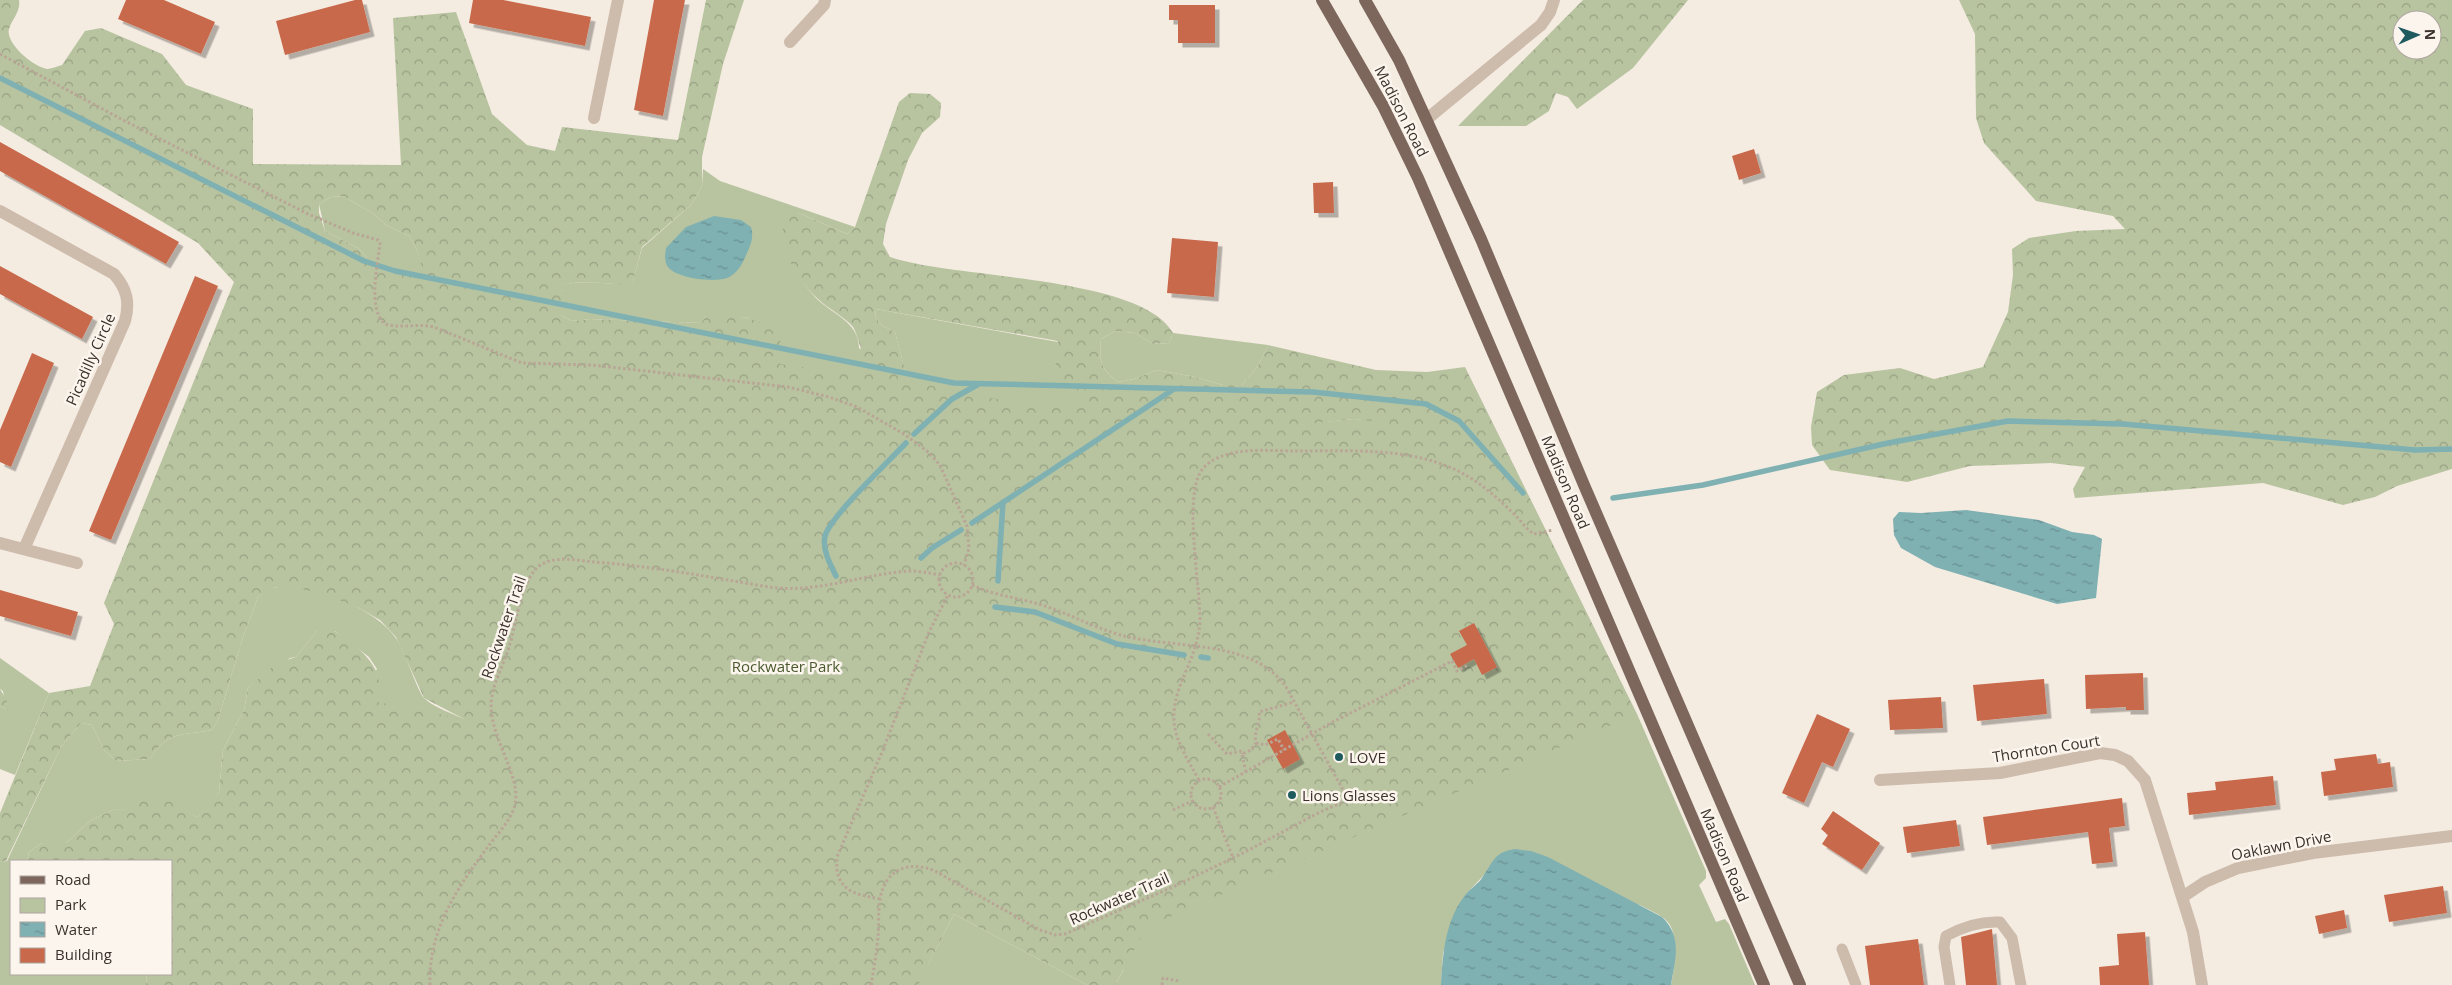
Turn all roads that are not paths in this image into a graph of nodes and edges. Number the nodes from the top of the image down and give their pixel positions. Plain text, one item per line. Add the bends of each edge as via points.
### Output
1 (618, 0) edge
2 (825, 0) edge
3 (1322, 0) edge
4 (1365, 0) edge
5 (1554, 0) edge
6 (790, 42) dead end
7 (594, 118) dead end
8 (1427, 119) junction
9 (0, 211) edge
10 (0, 543) edge
11 (24, 549) junction
12 (77, 564) dead end
13 (1880, 780) dead end
14 (2452, 836) edge
15 (2184, 896) junction
16 (1842, 950) dead end
17 (1764, 985) edge
18 (1800, 985) edge
19 (1856, 985) edge
20 (1950, 985) edge
21 (2021, 985) edge
22 (2202, 985) edge

1 - 7 street
2 - 6 street
3 - 17 main road, Madison Road via 1383,106 1418,178
4 - 8 main road, Madison Road
5 - 8 street via 1541,25
8 - 18 main road, Madison Road
9 - 11 street, Picadilly Circle via 114,274 128,296 125,321
10 - 11 street
11 - 12 street
13 - 15 street, Thornton Court via 2000,772 2092,754 2115,755 2139,770 2145,780
14 - 15 street, Oaklawn Drive via 2313,853 2238,868 2205,882
15 - 22 street
16 - 19 lane
20 - 21 lane via 1944,947 1946,936 1964,926 1986,921 2000,922 2012,938

